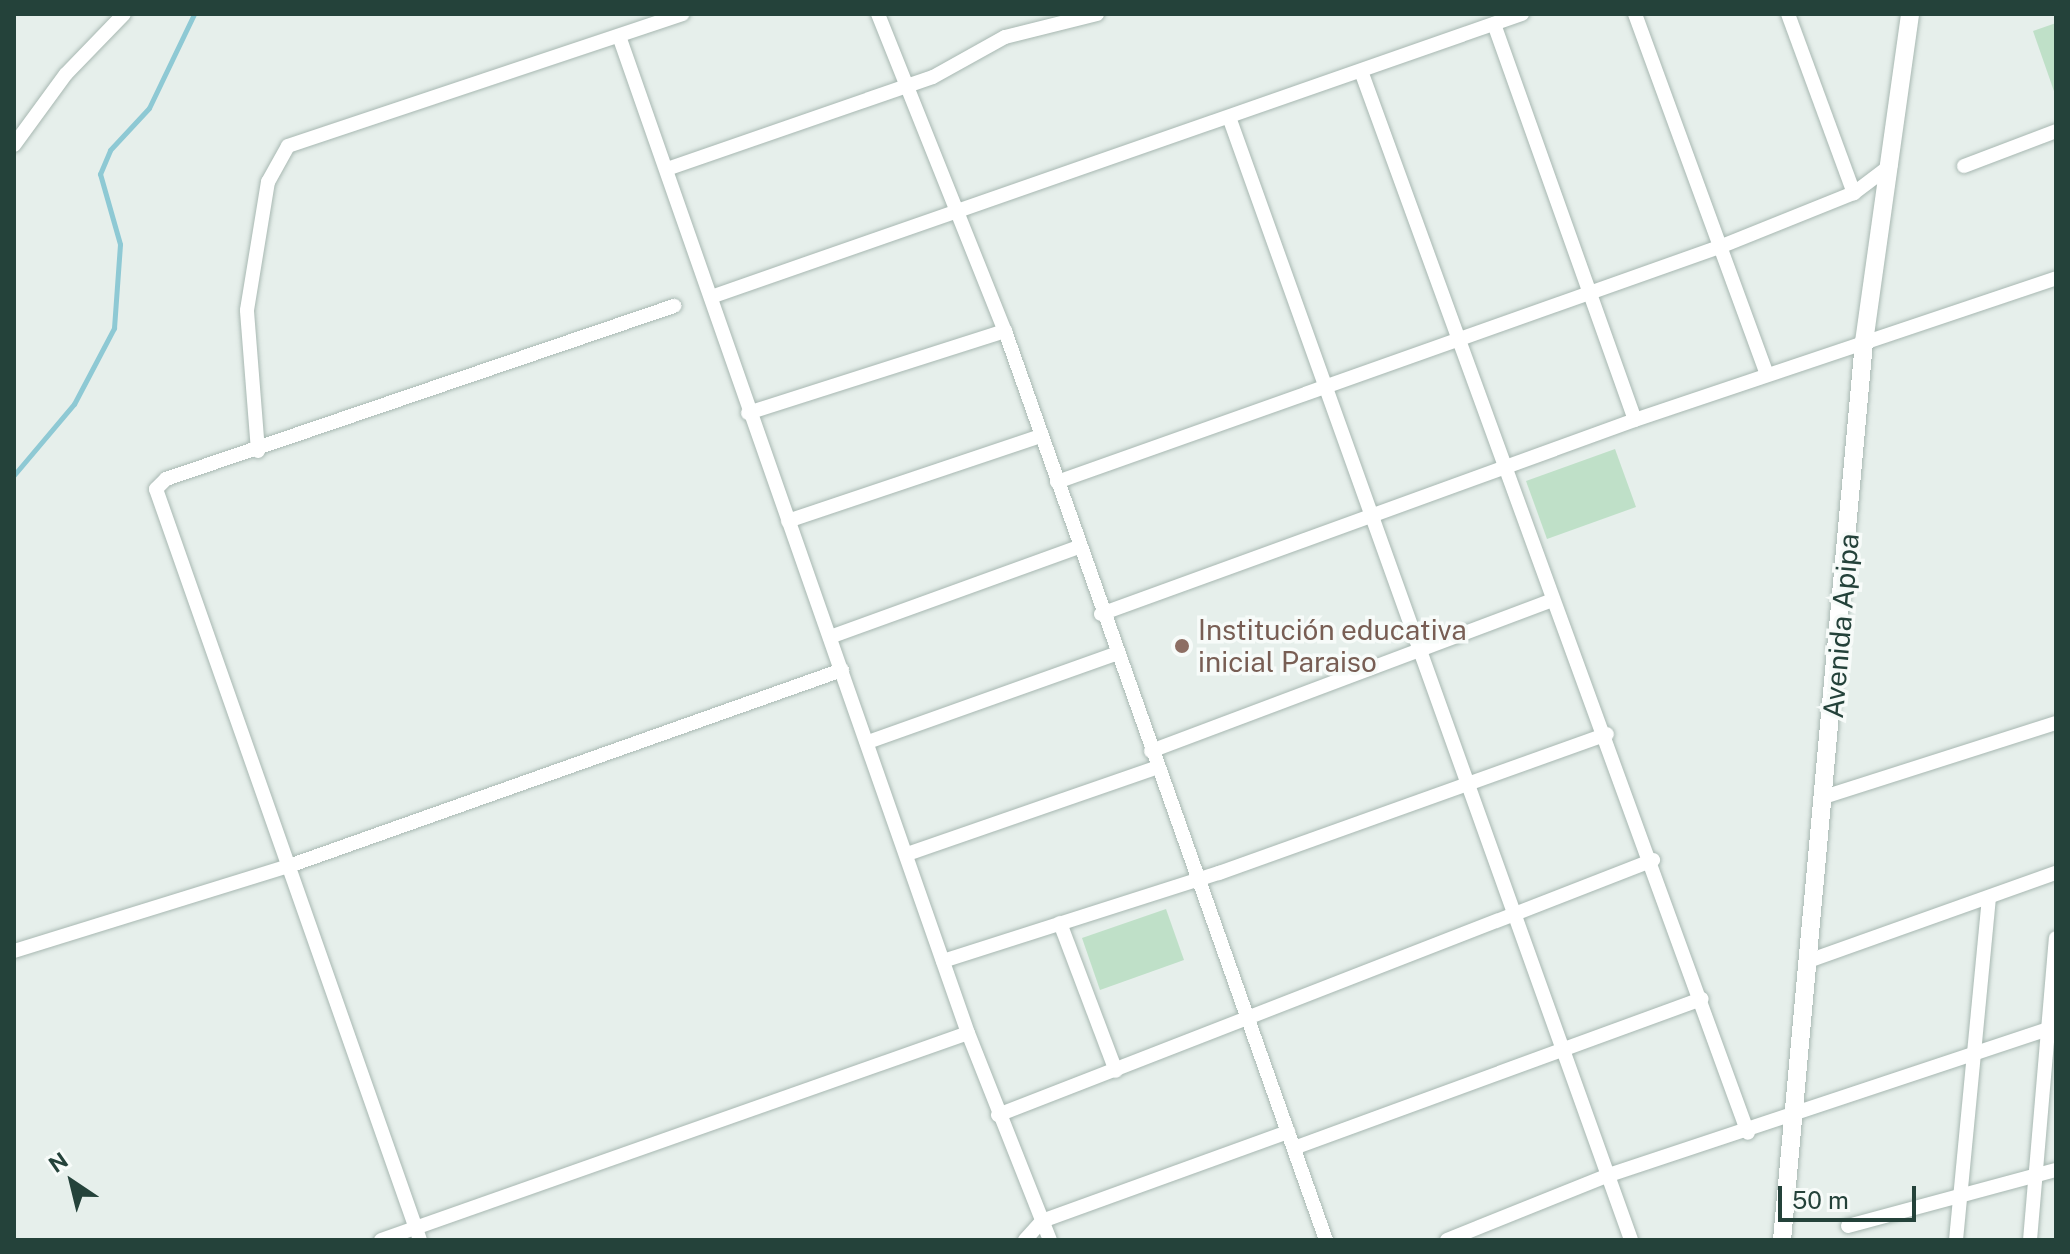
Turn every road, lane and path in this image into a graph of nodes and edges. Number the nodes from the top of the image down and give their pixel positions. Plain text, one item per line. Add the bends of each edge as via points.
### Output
1 (124, 14) edge
2 (683, 14) edge
3 (878, 14) edge
4 (1097, 14) edge
5 (1522, 14) edge
6 (1635, 14) edge
7 (1788, 14) edge
8 (1910, 14) edge
9 (1488, 21) edge
10 (619, 36) junction
11 (1361, 71) junction
12 (911, 84) junction
13 (1229, 117) junction
14 (2056, 131) edge
15 (14, 145) edge
16 (1891, 165) junction
17 (1964, 166) dead end
18 (667, 169) junction
19 (1854, 193) junction
20 (959, 214) junction
21 (1722, 246) junction
22 (2056, 278) edge
23 (1589, 291) junction
24 (711, 297) junction
25 (674, 306) dead end
26 (1005, 331) junction
27 (1457, 337) junction
28 (1864, 342) junction
29 (1767, 374) junction
30 (1325, 385) junction
31 (748, 413) junction
32 (1635, 420) junction
33 (1041, 436) junction
34 (258, 451) junction
35 (1503, 466) junction
36 (1057, 482) junction
37 (1372, 519) junction
38 (788, 521) junction
39 (1078, 547) junction
40 (1551, 601) junction
41 (1101, 614) junction
42 (830, 637) junction
43 (1421, 649) junction
44 (1115, 654) junction
45 (842, 670) junction
46 (2056, 723) edge
47 (1607, 734) junction
48 (868, 742) junction
49 (1151, 751) junction
50 (1156, 768) junction
51 (1470, 785) junction
52 (1827, 796) junction
53 (907, 854) junction
54 (1653, 860) junction
55 (286, 867) junction
56 (2056, 873) edge
57 (1197, 879) junction
58 (1989, 899) junction
59 (1516, 918) junction
60 (1060, 923) junction
61 (2056, 938) edge
62 (14, 951) edge
63 (1811, 960) junction
64 (943, 961) junction
65 (1702, 999) junction
66 (1249, 1022) junction
67 (2052, 1028) edge
68 (968, 1033) junction
69 (1562, 1046) junction
70 (1976, 1052) junction
71 (1116, 1071) junction
72 (1795, 1111) junction
73 (998, 1115) junction
74 (1288, 1132) junction
75 (1748, 1133) junction
76 (1294, 1148) junction
77 (2056, 1170) edge
78 (1609, 1175) junction
79 (2035, 1178) junction
80 (1960, 1199) junction
81 (1042, 1221) junction
82 (1848, 1226) dead end
83 (418, 1234) edge
84 (381, 1240) edge
85 (1025, 1240) edge
86 (1050, 1240) edge
87 (1326, 1240) edge
88 (1447, 1240) edge
89 (1631, 1240) edge
90 (1782, 1240) edge
91 (1956, 1240) edge
92 (2030, 1240) edge

1 - 15 street via 66,74
2 - 10 street
3 - 12 street
4 - 12 street via 1005,37 956,68
5 - 9 street
6 - 21 street
7 - 19 street
8 - 16 street, Avenida Apipa
9 - 11 street
9 - 23 street
10 - 18 street
10 - 34 street via 288,146 268,182 247,310
11 - 13 street
11 - 27 street
12 - 18 street
12 - 20 street
13 - 20 street
13 - 30 street
14 - 17 street
16 - 19 street
16 - 28 street, Avenida Apipa
18 - 24 street
19 - 21 street
20 - 24 street
20 - 26 street
21 - 23 street
21 - 29 street
22 - 28 street
23 - 27 street
23 - 32 street
24 - 31 street
25 - 34 street
26 - 31 street
26 - 33 street
27 - 30 street
27 - 35 street
28 - 29 street
28 - 52 street, Avenida Apipa
29 - 32 street
30 - 36 street
30 - 37 street
31 - 38 street
32 - 35 street
33 - 36 street
33 - 38 street
34 - 55 street via 166,479 156,489
35 - 37 street
35 - 40 street
36 - 39 street
37 - 41 street
37 - 43 street
38 - 42 street
39 - 41 street
39 - 42 street
40 - 43 street
40 - 47 street
41 - 44 street
42 - 45 street
43 - 49 street
43 - 51 street
44 - 48 street
44 - 49 street
45 - 48 street
45 - 55 street
46 - 52 street
47 - 51 street
47 - 54 street
48 - 53 street
49 - 50 street
50 - 53 street
50 - 57 street
51 - 57 street
51 - 59 street
52 - 63 street, Avenida Apipa
53 - 64 street
54 - 59 street
54 - 65 street
55 - 62 street
55 - 83 street
56 - 58 street
57 - 60 street
57 - 66 street
58 - 63 street
58 - 70 street
59 - 66 street
59 - 69 street
60 - 64 street
60 - 71 street
61 - 67 street
63 - 72 street, Avenida Apipa
64 - 68 street
65 - 69 street
65 - 75 street
66 - 71 street
66 - 74 street
67 - 70 street
67 - 79 street
68 - 73 street
68 - 83 street
69 - 76 street
69 - 78 street
70 - 72 street
70 - 80 street
71 - 73 street
72 - 75 street
72 - 90 street, Avenida Apipa
73 - 81 street
74 - 76 street
74 - 81 street
75 - 78 street
76 - 87 street
77 - 79 street
78 - 88 street
78 - 89 street
79 - 80 street
79 - 92 street
80 - 82 street via 1933,1199
80 - 91 street
81 - 85 street
81 - 86 street
83 - 84 street

